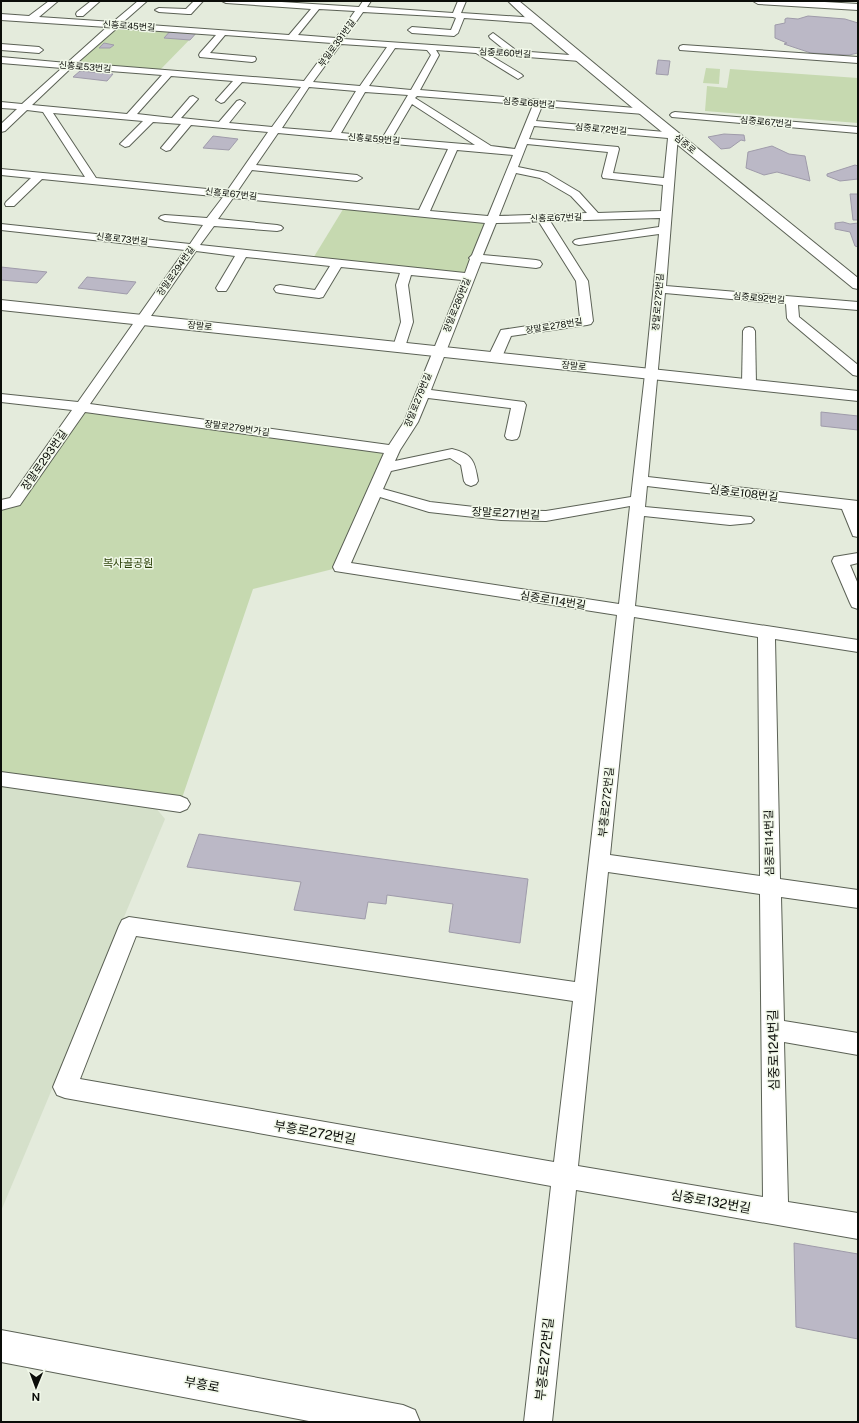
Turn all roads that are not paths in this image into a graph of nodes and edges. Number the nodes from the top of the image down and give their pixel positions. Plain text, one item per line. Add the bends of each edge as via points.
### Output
1 (54, 1) edge
2 (96, 1) edge
3 (143, 1) edge
4 (200, 1) edge
5 (226, 1) edge
6 (367, 1) edge
7 (418, 1) edge
8 (462, 1) edge
9 (513, 1) edge
10 (758, 1) edge
11 (826, 3) edge
12 (317, 7) junction
13 (858, 7) edge
14 (158, 10) dead end
15 (362, 10) junction
16 (411, 13) junction
17 (80, 14) dead end
18 (1, 16) edge
19 (458, 16) junction
20 (34, 19) junction
21 (534, 20) junction
22 (116, 25) junction
23 (26, 28) dead end
24 (412, 30) dead end
25 (222, 33) junction
26 (493, 36) dead end
27 (291, 38) junction
28 (339, 42) junction
29 (392, 46) junction
30 (1, 47) edge
31 (430, 48) junction
32 (683, 48) dead end
33 (40, 50) dead end
34 (478, 52) junction
35 (514, 54) junction
36 (580, 58) junction
37 (858, 60) edge
38 (3, 62) edge
39 (70, 65) junction
40 (169, 73) junction
41 (518, 76) dead end
42 (237, 79) junction
43 (307, 84) junction
44 (362, 89) junction
45 (412, 96) junction
46 (193, 99) dead end
47 (221, 100) dead end
48 (240, 103) dead end
49 (538, 104) junction
50 (1, 105) edge
51 (24, 107) junction
52 (46, 109) junction
53 (644, 111) junction
54 (675, 115) dead end
55 (129, 117) junction
56 (1, 118) edge
57 (12, 118) junction
58 (150, 119) junction
59 (174, 121) junction
60 (188, 122) junction
61 (530, 123) junction
62 (1, 129) edge
63 (224, 129) junction
64 (275, 130) junction
65 (858, 130) edge
66 (673, 135) junction
67 (334, 136) junction
68 (386, 140) junction
69 (125, 144) dead end
70 (454, 146) junction
71 (520, 146) junction
72 (166, 148) dead end
73 (489, 149) junction
74 (249, 167) junction
75 (511, 169) junction
76 (6, 176) edge
77 (39, 176) junction
78 (357, 178) dead end
79 (92, 181) junction
80 (668, 182) junction
81 (230, 194) junction
82 (10, 204) dead end
83 (423, 213) junction
84 (666, 214) junction
85 (595, 216) junction
86 (164, 218) dead end
87 (542, 218) junction
88 (491, 220) junction
89 (210, 222) junction
90 (1, 227) edge
91 (277, 228) dead end
92 (664, 230) junction
93 (579, 242) dead end
94 (193, 247) junction
95 (243, 252) junction
96 (475, 258) junction
97 (338, 262) junction
98 (536, 264) dead end
99 (407, 270) junction
100 (468, 277) junction
101 (858, 285) edge
102 (222, 288) dead end
103 (280, 289) dead end
104 (660, 290) junction
105 (792, 301) junction
106 (1, 305) edge
107 (858, 306) edge
108 (141, 320) junction
109 (749, 331) dead end
110 (398, 347) junction
111 (438, 351) junction
112 (495, 357) junction
113 (858, 372) edge
114 (652, 374) junction
115 (749, 384) junction
116 (422, 393) junction
117 (858, 396) edge
118 (1, 398) edge
119 (81, 407) junction
120 (512, 436) dead end
121 (393, 450) junction
122 (385, 468) junction
123 (471, 481) dead end
124 (641, 481) junction
125 (375, 491) junction
126 (1, 505) edge
127 (638, 506) junction
128 (853, 506) edge
129 (746, 520) dead end
130 (858, 532) edge
131 (858, 558) edge
132 (341, 567) joint
133 (858, 603) edge
134 (626, 612) junction
135 (766, 632) junction
136 (858, 646) edge
137 (1, 779) edge
138 (180, 804) dead end
139 (599, 862) junction
140 (770, 887) junction
141 (858, 900) edge
142 (584, 993) junction
143 (772, 1029) junction
144 (858, 1044) edge
145 (564, 1176) junction
146 (776, 1212) junction
147 (858, 1226) edge
148 (1, 1346) edge
149 (403, 1422) edge
150 (538, 1422) edge

1 - 20 street
2 - 17 street
3 - 22 street
4 - 14 street via 188,12
5 - 12 street
6 - 15 street, 부일로391번길
7 - 16 street
8 - 19 street
9 - 21 street, 심중로
10 - 11 street
11 - 13 street
12 - 15 street
12 - 27 street
15 - 16 street
15 - 28 street, 부일로391번길
16 - 19 street
18 - 20 street, 신흥로45번길
19 - 21 street
19 - 24 street via 454,33
20 - 22 street, 신흥로45번길
20 - 23 street
21 - 36 street, 심중로
22 - 25 street, 신흥로45번길
22 - 39 street
25 - 27 street, 신흥로45번길
25 - 42 street via 203,55 254,56
26 - 35 street
27 - 28 street, 신흥로45번길
28 - 29 street, 심중로60번길
28 - 43 street, 부일로391번길
29 - 31 street, 심중로60번길
29 - 44 street
30 - 33 street
31 - 34 street, 심중로60번길
31 - 45 street via 435,56
32 - 37 street
34 - 35 street, 심중로60번길
34 - 41 street
35 - 36 street, 심중로60번길
36 - 53 street, 심중로
38 - 39 street, 신흥로53번길
39 - 40 street, 신흥로53번길
39 - 51 street
40 - 42 street, 신흥로53번길
40 - 55 street
42 - 43 street, 신흥로53번길
42 - 47 street
43 - 44 street, 심중로68번길
43 - 64 street, 장말로294번길
44 - 45 street, 심중로68번길
44 - 67 street
45 - 49 street, 심중로68번길
45 - 68 street
45 - 73 street, 심중로68번길
46 - 59 street
48 - 63 street
49 - 53 street, 심중로68번길
49 - 61 street, 장말로280번길
50 - 51 street, 신흥로59번길
51 - 52 street, 신흥로59번길
51 - 57 street
52 - 55 street, 신흥로59번길
52 - 79 street
53 - 66 street, 심중로
54 - 65 street, 심중로67번길
55 - 58 street, 신흥로59번길
56 - 57 street
57 - 62 street
58 - 59 street, 신흥로59번길
58 - 69 street
59 - 60 street, 신흥로59번길
60 - 63 street, 신흥로59번길
60 - 72 street
61 - 66 street, 심중로72번길
61 - 71 street, 장말로280번길
63 - 64 street, 신흥로59번길
64 - 67 street, 신흥로59번길
64 - 74 street, 장말로294번길
66 - 80 street, 장말로272번길
66 - 101 street, 심중로
67 - 68 street, 신흥로59번길
68 - 70 street, 신흥로59번길
70 - 73 street, 신흥로59번길
70 - 83 street
71 - 73 street, 신흥로59번길
71 - 75 street, 장말로280번길
71 - 80 street via 614,149 607,176
74 - 78 street
74 - 81 street, 장말로294번길
75 - 85 street via 543,175 575,194
75 - 88 street, 장말로280번길
76 - 77 street, 신흥로67번길
77 - 79 street, 신흥로67번길
77 - 82 street
79 - 81 street, 신흥로67번길
80 - 84 street, 장말로272번길
81 - 83 street, 신흥로67번길
81 - 89 street, 장말로294번길
83 - 88 street, 신흥로67번길
84 - 85 street, 신흥로67번길
84 - 92 street, 장말로272번길
85 - 87 street, 신흥로67번길
86 - 89 street
87 - 88 street, 신흥로67번길
87 - 112 street, 장말로278번길 via 582,282 587,321 506,333
88 - 96 street, 장말로280번길
89 - 91 street
89 - 94 street, 장말로294번길
90 - 94 street, 신흥로73번길
92 - 93 street
92 - 104 street, 장말로272번길
94 - 95 street, 신흥로73번길
94 - 108 street, 장말로294번길
95 - 97 street, 신흥로73번길
95 - 102 street
96 - 98 street
96 - 100 street, 장말로280번길
97 - 99 street, 신흥로73번길
97 - 103 street via 319,294
99 - 100 street, 신흥로73번길
99 - 110 street via 402,285 407,322
100 - 111 street, 장말로280번길
104 - 105 street, 심중로92번길
104 - 114 street, 장말로272번길
105 - 107 street, 심중로92번길
105 - 113 street via 794,318
106 - 108 street, 장말로
108 - 110 street, 장말로
108 - 119 street, 장말로293번길
109 - 115 street
110 - 111 street, 장말로
111 - 112 street, 장말로
111 - 116 street, 장말로279번길
112 - 114 street, 장말로
114 - 115 street, 장말로
114 - 124 street
115 - 117 street, 장말로
116 - 120 street via 519,405
116 - 121 street, 장말로279번길 via 411,422
118 - 119 street
119 - 121 street, 장말로279번가길
119 - 126 street, 장말로293번길 via 15,502
121 - 122 street, 장말로279번길
122 - 123 street via 452,453 468,463
122 - 125 street, 장말로279번길
124 - 127 street
124 - 128 street, 심중로108번길
125 - 127 street, 장말로271번길 via 429,507 502,515 546,516
125 - 132 street, 장말로279번길
127 - 129 street, 장말로271번길 via 730,520
127 - 134 street
128 - 130 street, 심중로108번길
131 - 133 street via 840,562
132 - 134 street, 심중로114번길
134 - 135 street, 심중로114번길
134 - 139 street, 부흥로272번길
135 - 136 street, 심중로114번길
135 - 140 street, 심중로114번길
137 - 138 street
139 - 140 street
139 - 142 street, 부흥로272번길
140 - 141 street
140 - 143 street, 심중로124번길
142 - 145 street, 부흥로272번길
142 - 145 street, 부흥로272번길 via 129,926 65,1087
143 - 144 street
143 - 146 street, 심중로124번길
145 - 146 street, 심중로132번길
145 - 150 street, 부흥로272번길
146 - 147 street, 심중로132번길
148 - 149 street, 부흥로

